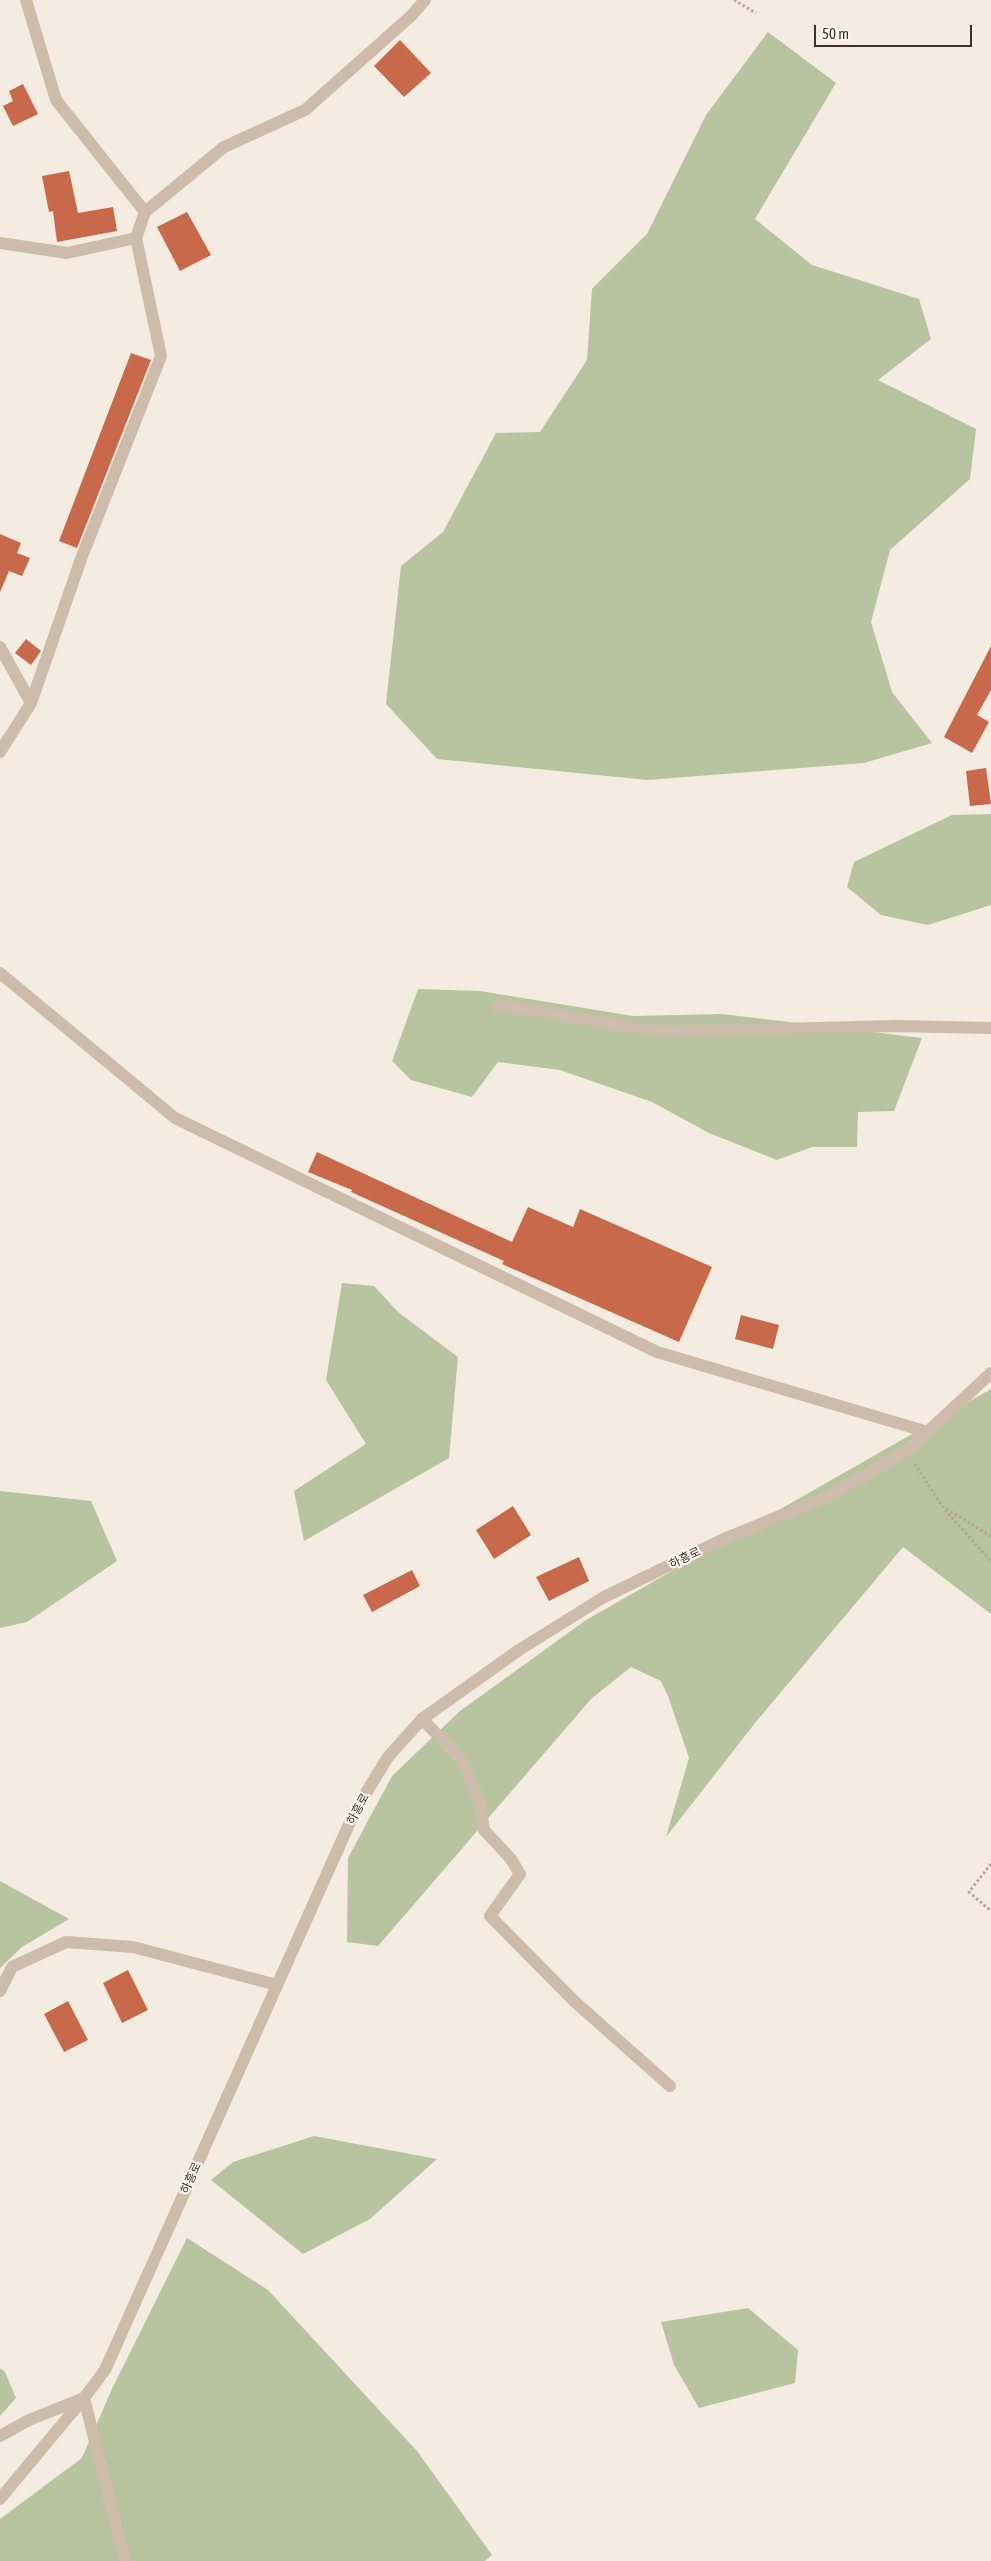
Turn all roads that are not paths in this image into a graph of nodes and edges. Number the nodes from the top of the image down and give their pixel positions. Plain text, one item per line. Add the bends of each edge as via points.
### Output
1 (26, 0) edge
2 (425, 0) edge
3 (145, 212) junction
4 (136, 238) junction
5 (0, 243) edge
6 (0, 647) edge
7 (31, 703) junction
8 (0, 752) edge
9 (0, 973) edge
10 (498, 1005) dead end
11 (991, 1028) edge
12 (991, 1373) edge
13 (928, 1432) junction
14 (422, 1719) junction
15 (277, 1985) junction
16 (0, 1991) edge
17 (670, 2086) dead end
18 (84, 2398) junction
19 (0, 2436) edge
20 (0, 2499) edge
21 (124, 2561) edge

1 - 3 street via 56,100
2 - 3 street via 306,110 224,147
3 - 4 street
4 - 5 street via 67,253
4 - 7 street via 161,356 81,559
6 - 7 street
7 - 8 street
9 - 13 street via 175,1118 658,1352
10 - 11 street via 662,1032 894,1026
12 - 13 street, 하흥로
13 - 14 street, 하흥로 via 907,1451 829,1496 726,1538 604,1597 518,1650
14 - 15 street, 하흥로 via 388,1757 355,1811
14 - 17 street via 462,1760 480,1803 484,1830 511,1859 520,1874 490,1916 574,2000
15 - 16 street via 133,1947 66,1942 12,1967
15 - 18 street, 하흥로 via 105,2370
18 - 19 street via 29,2420
18 - 20 street, 하흥로
18 - 21 street

